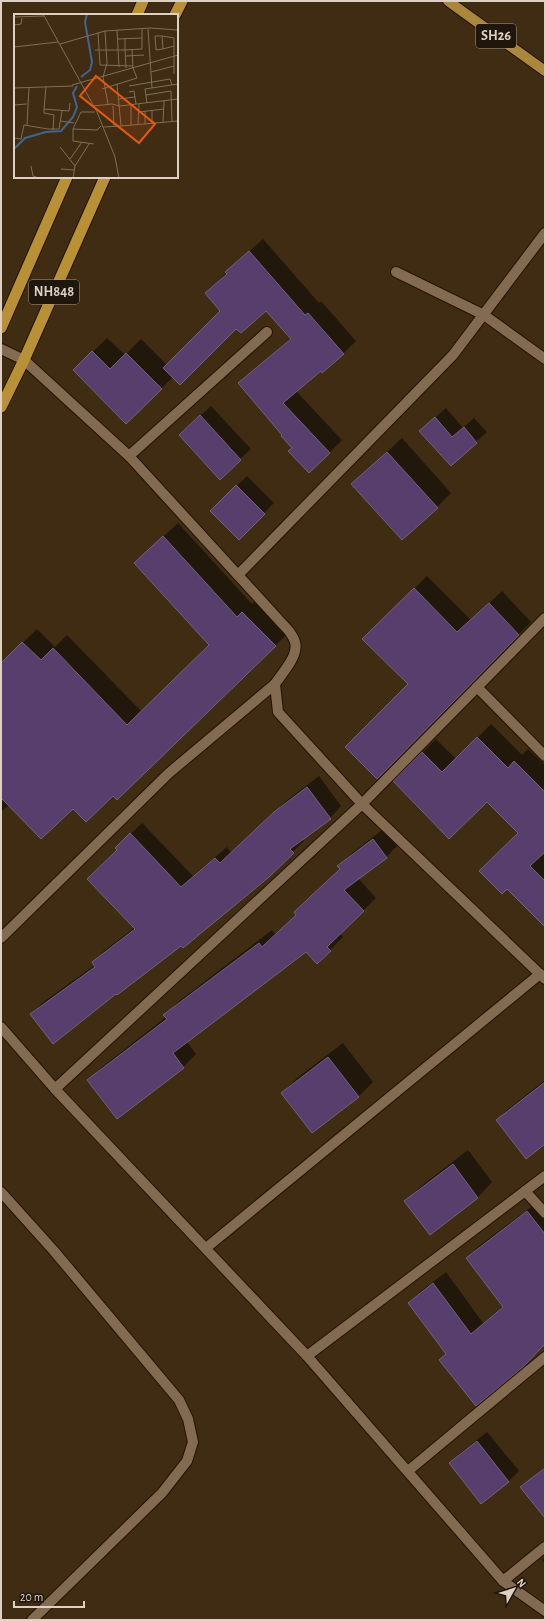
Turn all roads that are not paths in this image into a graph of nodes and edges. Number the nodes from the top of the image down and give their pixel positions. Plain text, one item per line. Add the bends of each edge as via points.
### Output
1 (143, 1) edge
2 (182, 1) edge
3 (448, 1) edge
4 (137, 14) edge
5 (176, 14) edge
6 (545, 71) edge
7 (67, 178) edge
8 (105, 178) edge
9 (545, 232) edge
10 (396, 272) dead end
11 (484, 314) junction
12 (1, 328) edge
13 (267, 332) dead end
14 (1, 348) edge
15 (545, 359) edge
16 (24, 360) junction
17 (1, 407) edge
18 (129, 456) junction
19 (238, 575) junction
20 (545, 618) edge
21 (275, 684) junction
22 (477, 687) junction
23 (545, 756) edge
24 (362, 804) junction
25 (1, 938) edge
26 (542, 976) edge
27 (1, 1027) edge
28 (54, 1089) junction
29 (545, 1176) edge
30 (525, 1191) junction
31 (1, 1192) edge
32 (545, 1213) edge
33 (206, 1248) junction
34 (307, 1356) junction
35 (545, 1357) edge
36 (408, 1471) junction
37 (545, 1548) edge
38 (503, 1581) junction
39 (545, 1611) edge
40 (32, 1620) edge

1 - 4 highway
2 - 5 highway
3 - 6 main road, SH26
7 - 12 highway, NH848
8 - 16 highway, NH848
9 - 11 street
10 - 11 street
11 - 15 street
11 - 19 street via 454,355
13 - 18 street
14 - 16 street
16 - 17 highway, NH848
16 - 18 street
18 - 19 street
19 - 21 street via 289,630 295,641 296,648 292,658
20 - 22 street
21 - 24 street via 278,712
21 - 25 street via 169,773
22 - 23 street
22 - 24 street
24 - 26 street
24 - 28 street
26 - 33 street
27 - 28 street
28 - 33 street
29 - 30 street
30 - 32 street
30 - 34 street
31 - 40 street via 54,1251 178,1400 188,1419 193,1442 187,1461 162,1493
33 - 34 street
34 - 36 street
35 - 36 street
36 - 38 street
37 - 38 street
38 - 39 street

